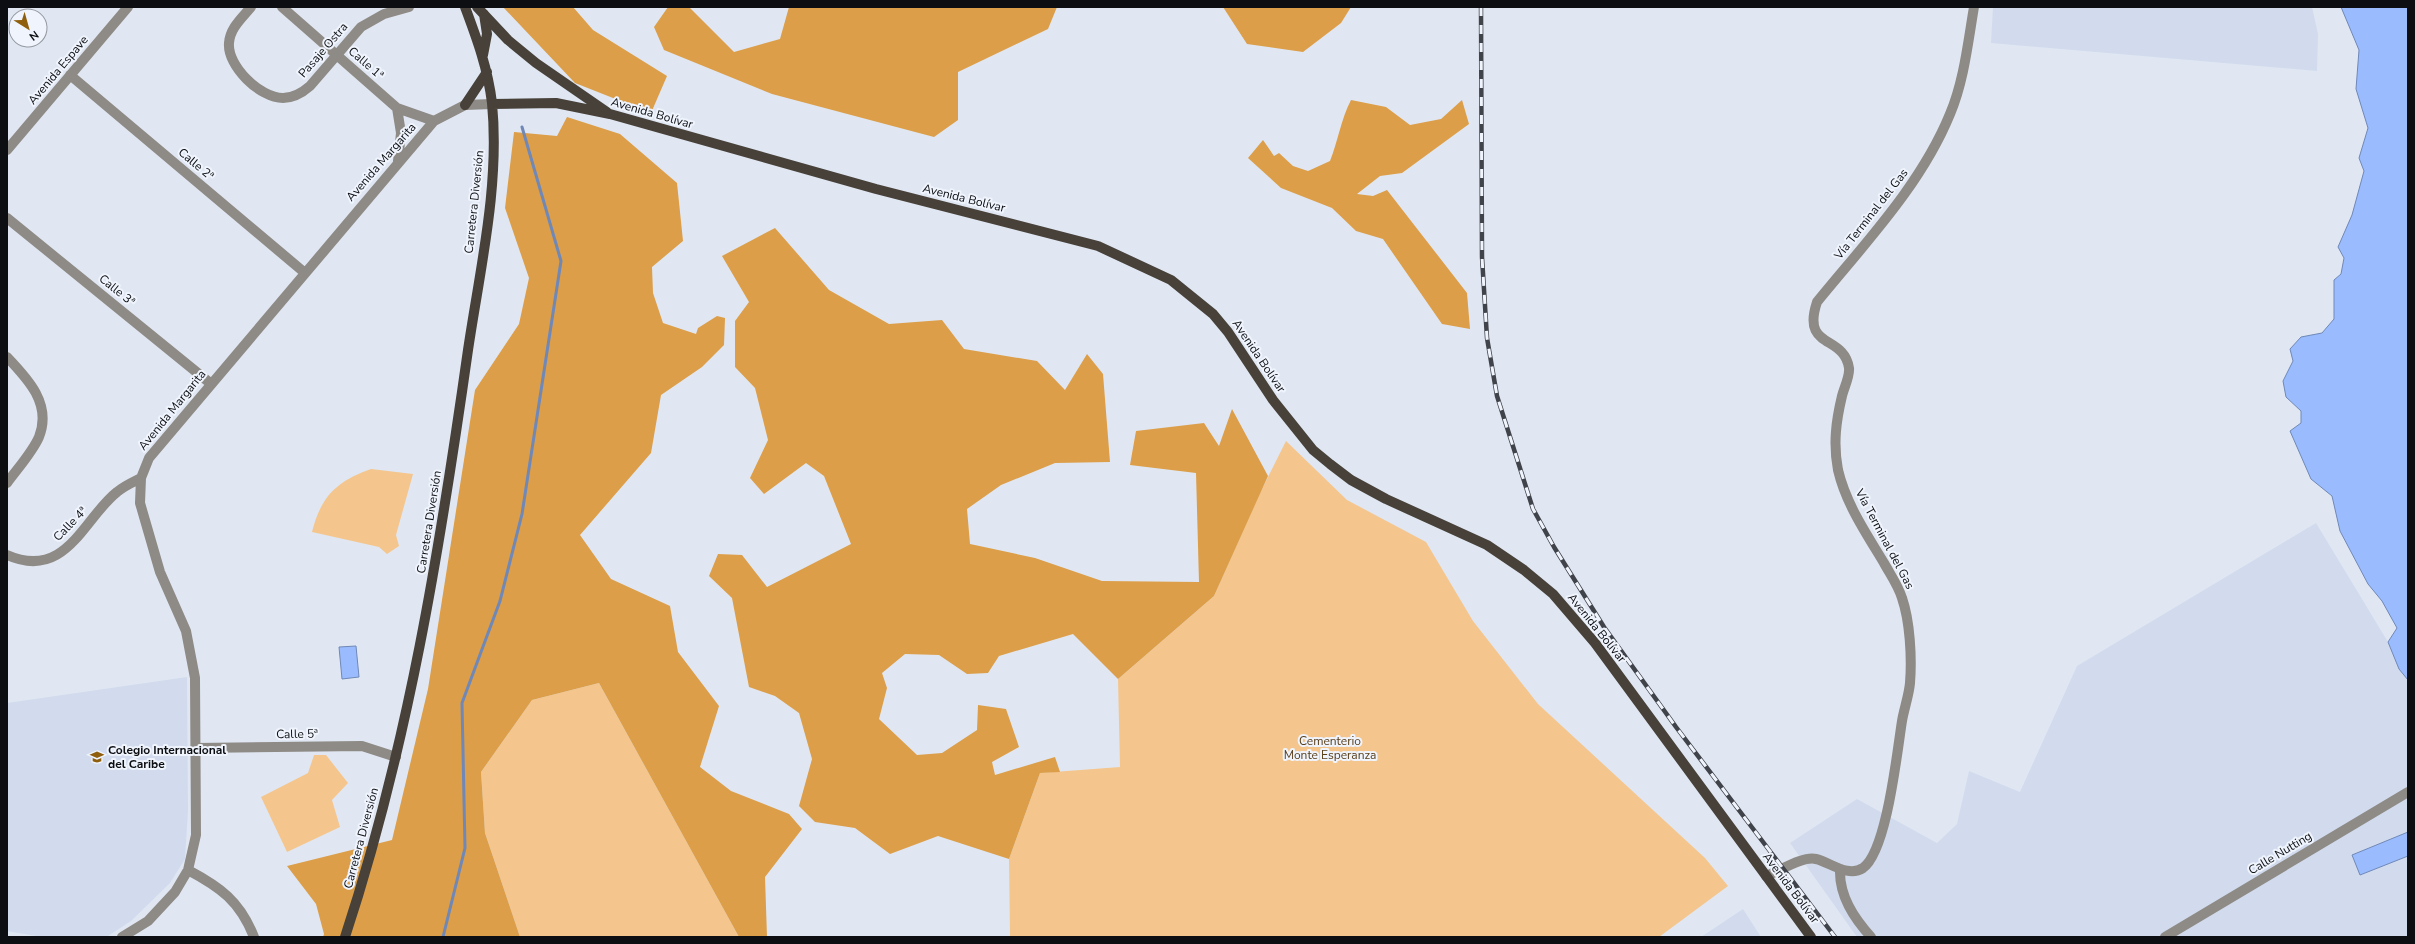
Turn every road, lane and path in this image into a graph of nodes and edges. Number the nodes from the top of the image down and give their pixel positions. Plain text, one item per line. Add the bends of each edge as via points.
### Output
1 (128, 7) edge
2 (251, 7) edge
3 (282, 7) edge
4 (410, 7) edge
5 (465, 7) edge
6 (1974, 7) edge
7 (480, 11) edge
8 (336, 54) junction
9 (483, 55) junction
10 (487, 72) junction
11 (70, 75) junction
12 (492, 104) junction
13 (465, 105) junction
14 (397, 108) junction
15 (610, 114) junction
16 (434, 121) junction
17 (7, 150) edge
18 (398, 161) junction
19 (7, 218) edge
20 (305, 273) junction
21 (7, 357) edge
22 (210, 383) junction
23 (141, 478) junction
24 (7, 483) edge
25 (7, 555) edge
26 (196, 748) junction
27 (396, 757) junction
28 (2408, 792) edge
29 (1840, 869) junction
30 (188, 870) junction
31 (1766, 876) junction
32 (122, 937) edge
33 (254, 937) edge
34 (346, 937) edge
35 (1811, 937) edge
36 (1872, 937) edge
37 (2165, 937) edge

1 - 11 street, Avenida Espave
2 - 8 street, Pasaje Ostra via 231,34 230,53 238,70 263,91 282,98 301,93
3 - 8 street, Calle 1ª
4 - 8 street, Pasaje Ostra via 372,18
5 - 9 main road, Carretera Diversión
6 - 29 street, Vía Terminal del Gas via 1968,48 1952,106 1931,154 1910,186 1817,302 1812,318 1817,334 1839,350 1847,360 1849,371 1836,424 1838,470 1846,496 1856,516 1902,597 1910,666 1910,684 1888,805 1877,848 1871,861 1861,869
7 - 9 main road via 487,34
7 - 15 main road via 536,63
8 - 14 street, Calle 1ª
9 - 10 main road, Carretera Diversión
10 - 12 main road, Carretera Diversión
10 - 13 main road
11 - 17 street, Avenida Espave
11 - 20 street, Calle 2ª
12 - 13 street, Avenida Margarita
12 - 15 main road, Avenida Bolívar via 556,103
12 - 27 main road, Carretera Diversión via 494,150 489,201 448,489 426,622
13 - 16 street, Avenida Margarita
14 - 16 street
14 - 18 street via 401,133
15 - 31 main road, Avenida Bolívar via 876,189 1098,246 1171,280 1213,314 1228,332 1273,400 1313,450 1330,464 1351,480 1386,499 1487,545 1553,594 1595,643
16 - 18 street, Avenida Margarita
18 - 20 street, Avenida Margarita
19 - 22 street, Calle 3ª
20 - 22 street, Avenida Margarita
21 - 24 street via 36,390 41,420 38,438
22 - 23 street, Avenida Margarita via 149,458
23 - 25 street, Calle 4ª via 117,492 74,542 62,552 47,559 31,561
23 - 26 street, Avenida Margarita via 140,503 158,565 190,645 195,678
26 - 27 street, Calle 5ª via 362,746
26 - 30 street, Avenida Margarita via 196,835
27 - 34 main road, Carretera Diversión via 367,872
28 - 37 street, Calle Nutting
29 - 31 street, Vía Terminal del Gas via 1816,859 1805,859
29 - 36 street via 1847,904 1855,919
30 - 32 street, Avenida Margarita via 162,909 137,929
30 - 33 street via 209,881 236,904
31 - 35 main road, Avenida Bolívar

